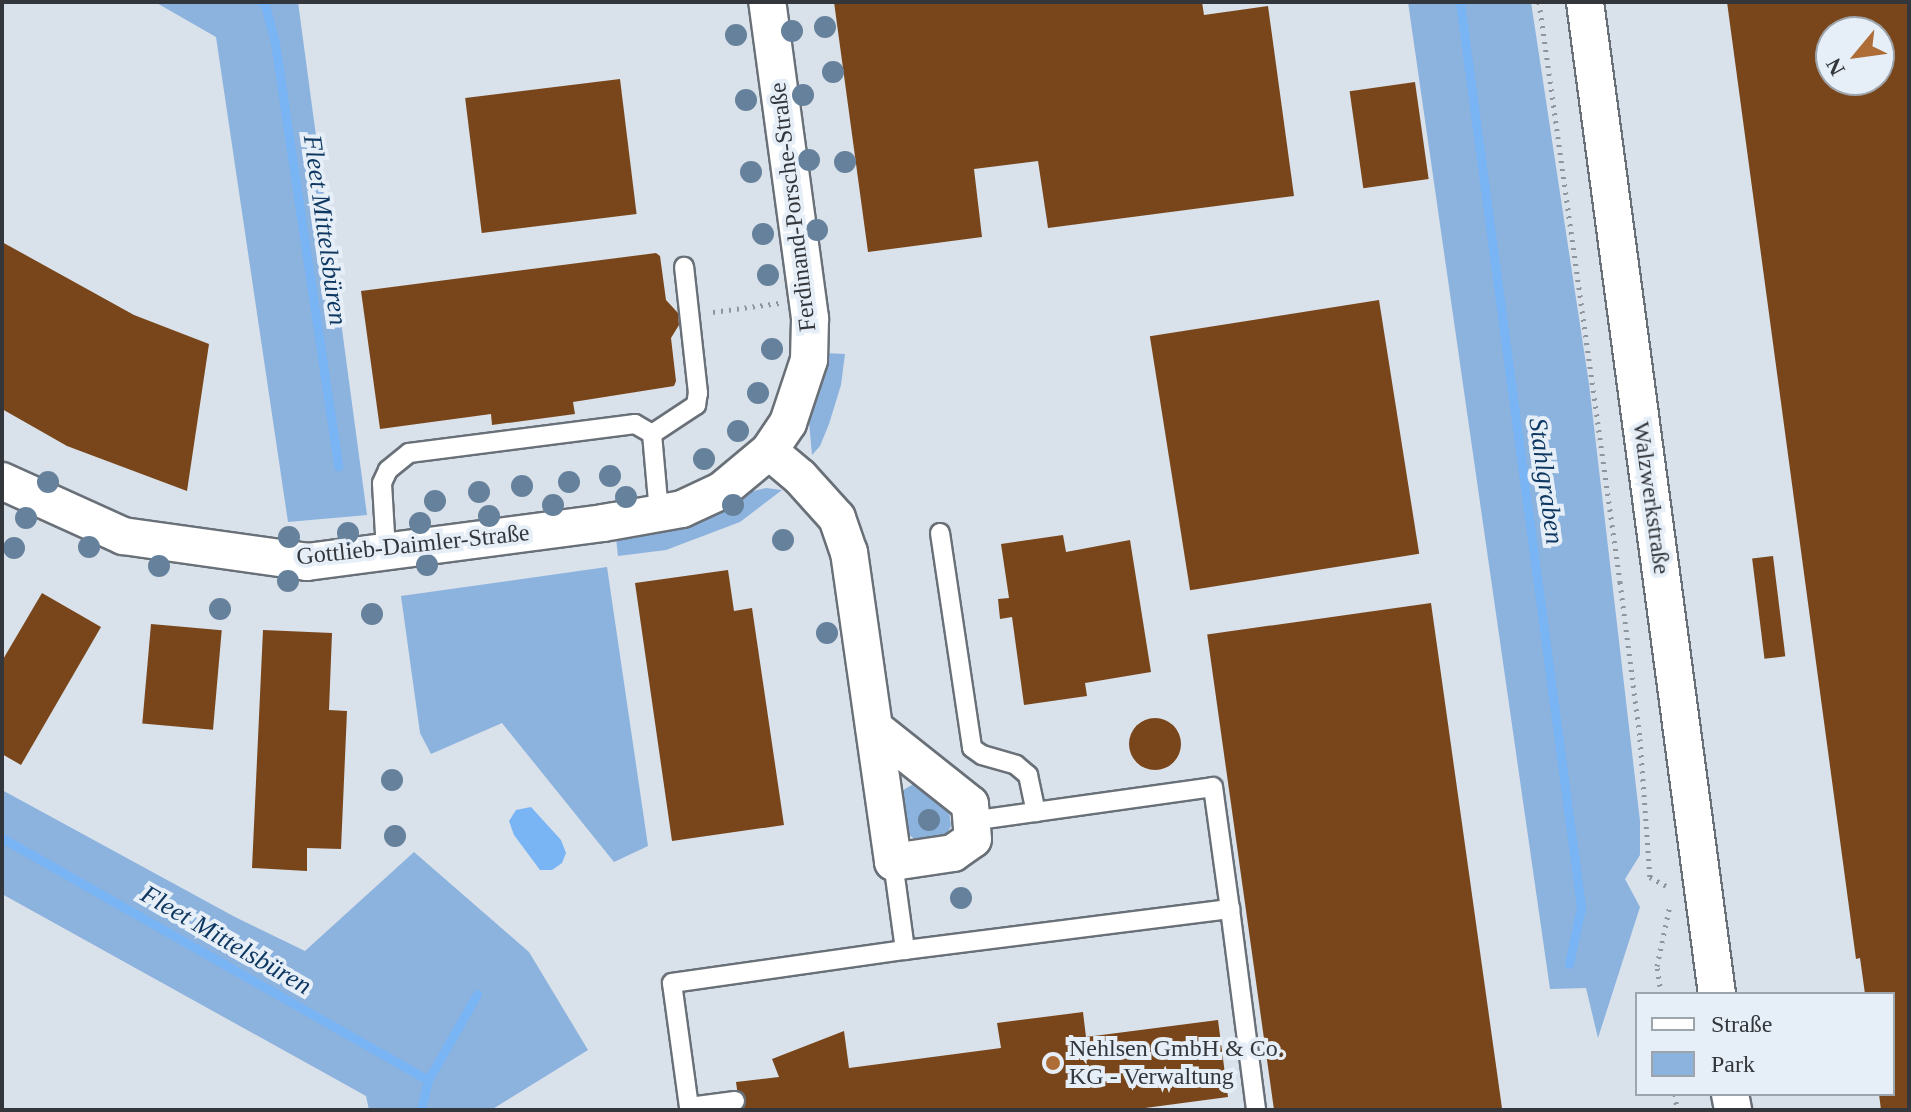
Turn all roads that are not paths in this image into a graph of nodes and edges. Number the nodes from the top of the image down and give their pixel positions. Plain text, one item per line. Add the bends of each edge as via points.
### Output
1 (767, 2) edge
2 (1585, 2) edge
3 (684, 267) dead end
4 (652, 434) junction
5 (769, 451) junction
6 (2, 481) edge
7 (659, 513) junction
8 (940, 533) dead end
9 (386, 551) junction
10 (874, 728) junction
11 (1036, 812) junction
12 (971, 821) junction
13 (893, 862) junction
14 (1230, 909) junction
15 (905, 950) junction
16 (1717, 992) edge
17 (735, 1101) dead end
18 (1256, 1110) edge

1 - 5 street, Ferdinand-Porsche-Straße via 807,299 809,360 788,423
2 - 16 street, Walzwerkstraße
3 - 4 lane via 696,405
4 - 7 lane
4 - 9 lane via 635,424 409,453 388,470 382,483
5 - 7 street, Gottlieb-Daimler-Straße via 721,491
5 - 10 street via 837,518 849,552
6 - 9 street, Gottlieb-Daimler-Straße via 123,536 307,562
7 - 9 street, Gottlieb-Daimler-Straße
8 - 11 lane via 972,748 1028,775
10 - 12 street via 970,804
10 - 13 street
11 - 12 lane
11 - 14 lane via 1213,787
12 - 13 street via 973,839 953,853
13 - 15 lane
14 - 15 lane
14 - 18 lane
15 - 17 lane via 672,983 689,1107

